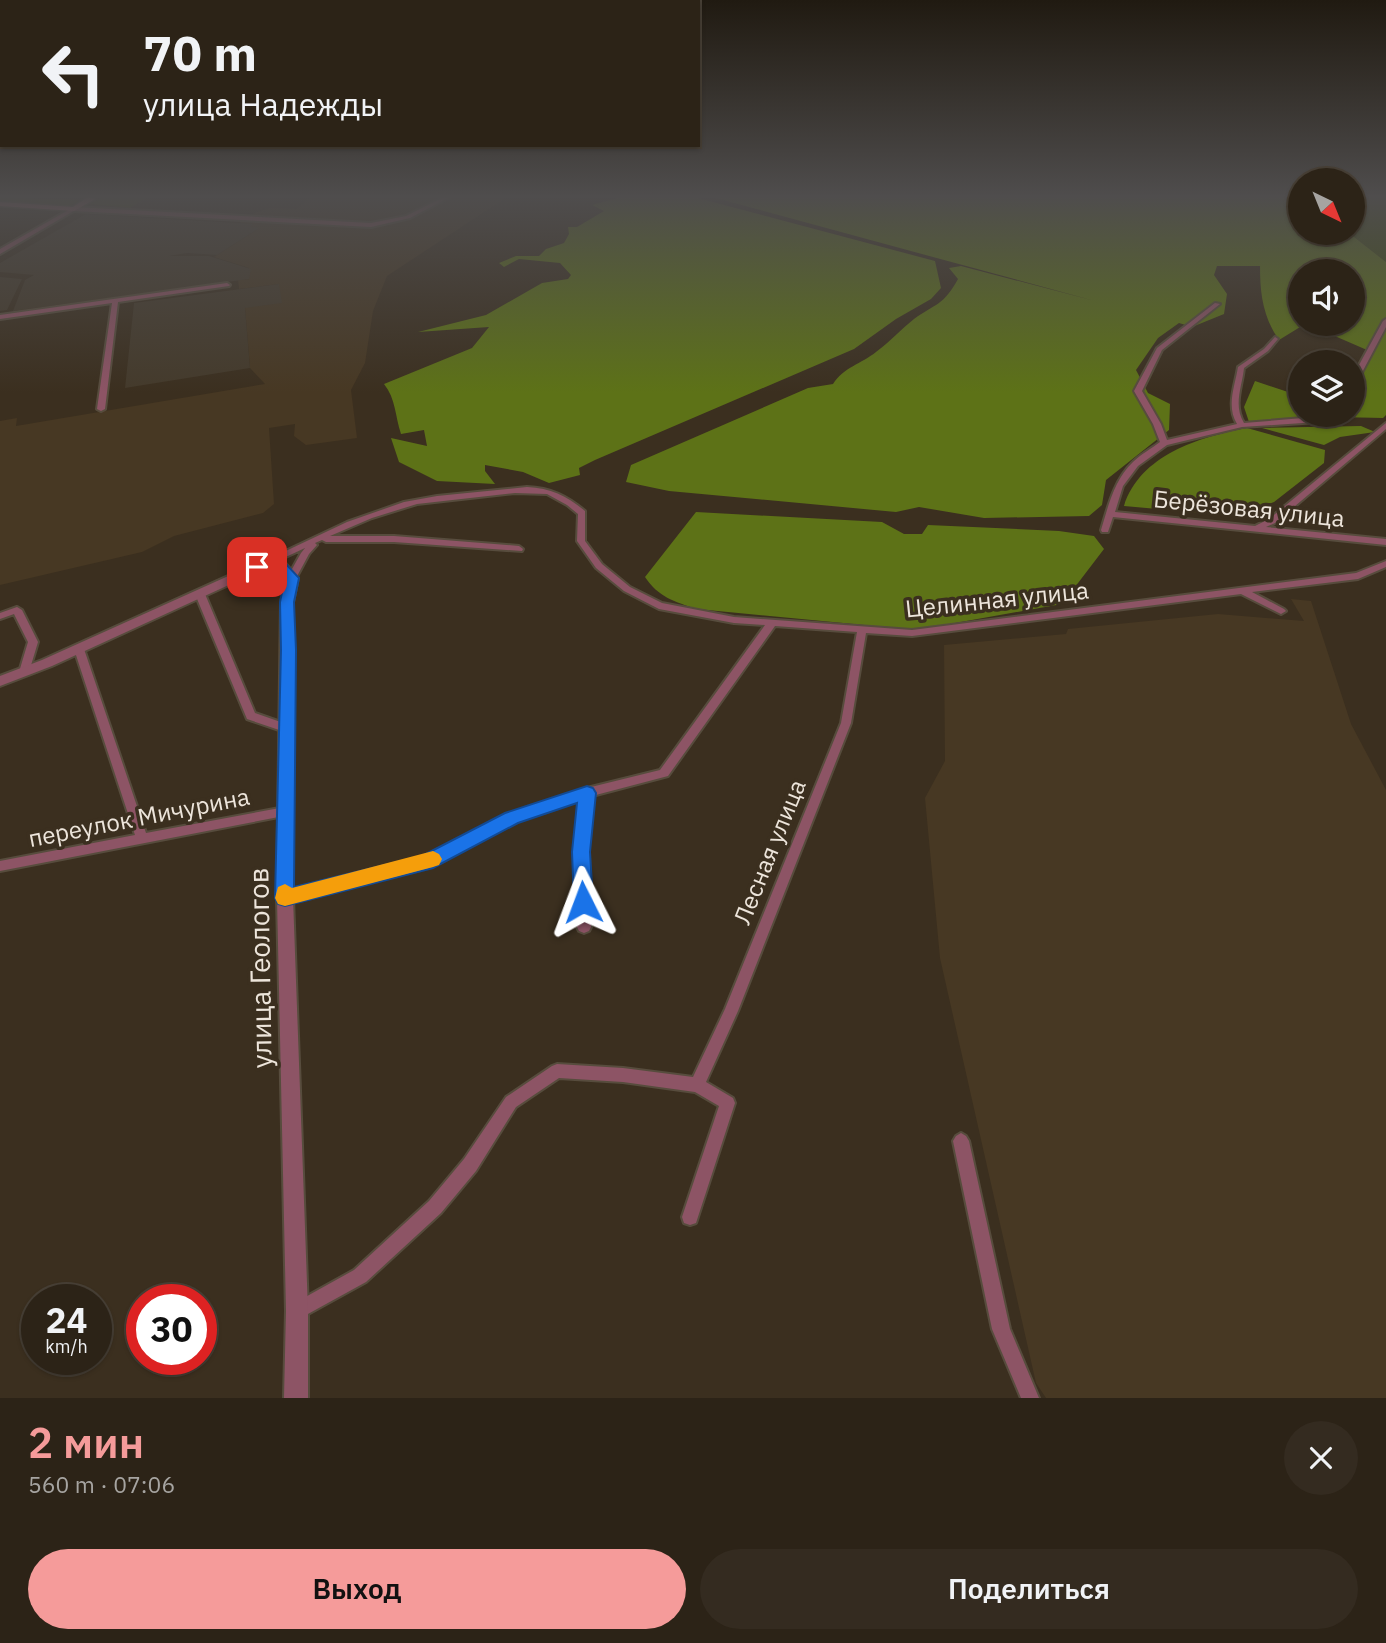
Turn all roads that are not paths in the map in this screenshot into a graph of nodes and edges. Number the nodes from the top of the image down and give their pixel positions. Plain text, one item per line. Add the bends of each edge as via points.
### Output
1 (227, 285) dead end
2 (115, 300) junction
3 (1217, 304) dead end
4 (0, 317) edge
5 (1386, 321) edge
6 (1275, 339) dead end
7 (1365, 360) edge
8 (101, 409) dead end
9 (1288, 422) edge
10 (1242, 425) junction
11 (1386, 425) edge
12 (1164, 443) junction
13 (1109, 514) junction
14 (1256, 528) junction
15 (1105, 530) dead end
16 (320, 539) junction
17 (1386, 542) edge
18 (519, 549) dead end
19 (257, 567) junction
20 (1385, 567) edge
21 (292, 578) junction
22 (1244, 592) junction
23 (200, 594) junction
24 (1281, 611) dead end
25 (0, 616) edge
26 (772, 623) junction
27 (862, 629) junction
28 (79, 649) junction
29 (23, 672) junction
30 (0, 681) edge
31 (288, 729) junction
32 (587, 793) junction
33 (285, 812) junction
34 (142, 839) junction
35 (0, 866) edge
36 (285, 898) junction
37 (584, 927) dead end
38 (697, 1085) junction
39 (961, 1140) dead end
40 (690, 1217) dead end
41 (297, 1311) junction
42 (296, 1398) edge
43 (1030, 1398) edge

1 - 2 street
2 - 4 street
2 - 8 street
3 - 12 street via 1159,349 1138,391
5 - 7 street
6 - 10 street via 1241,367 1233,403 1235,418
9 - 10 street
10 - 12 street
11 - 14 street via 1272,520
12 - 13 street via 1135,464 1119,486
13 - 14 street, Берёзовая улица
13 - 15 street
14 - 17 street, Берёзовая улица
16 - 18 street via 394,539
16 - 19 street
16 - 21 street via 305,553
16 - 26 street, Целинная улица via 407,504 545,489 582,513 581,541 599,566 628,589 659,606 689,614
19 - 21 street via 282,567
19 - 23 street
20 - 22 street, Целинная улица via 1358,576
21 - 31 street, улица Геологов via 287,602
22 - 24 street
22 - 27 street, Целинная улица via 943,630
23 - 28 street
23 - 31 street via 251,716
25 - 29 street via 17,610 33,642
26 - 27 street, Целинная улица
26 - 32 street via 664,773
27 - 38 street, Лесная улица via 846,723
28 - 29 street
28 - 34 street
29 - 30 street
31 - 33 street, улица Геологов
32 - 36 street via 511,818 426,863
32 - 37 street via 581,852
33 - 34 street, переулок Мичурина
33 - 36 street, улица Геологов
34 - 35 street, переулок Мичурина
36 - 41 street, улица Геологов
38 - 40 street via 728,1103
38 - 41 street via 557,1071 511,1102 470,1165 435,1207 360,1276
39 - 43 street via 1001,1329
41 - 42 street, улица Геологов

